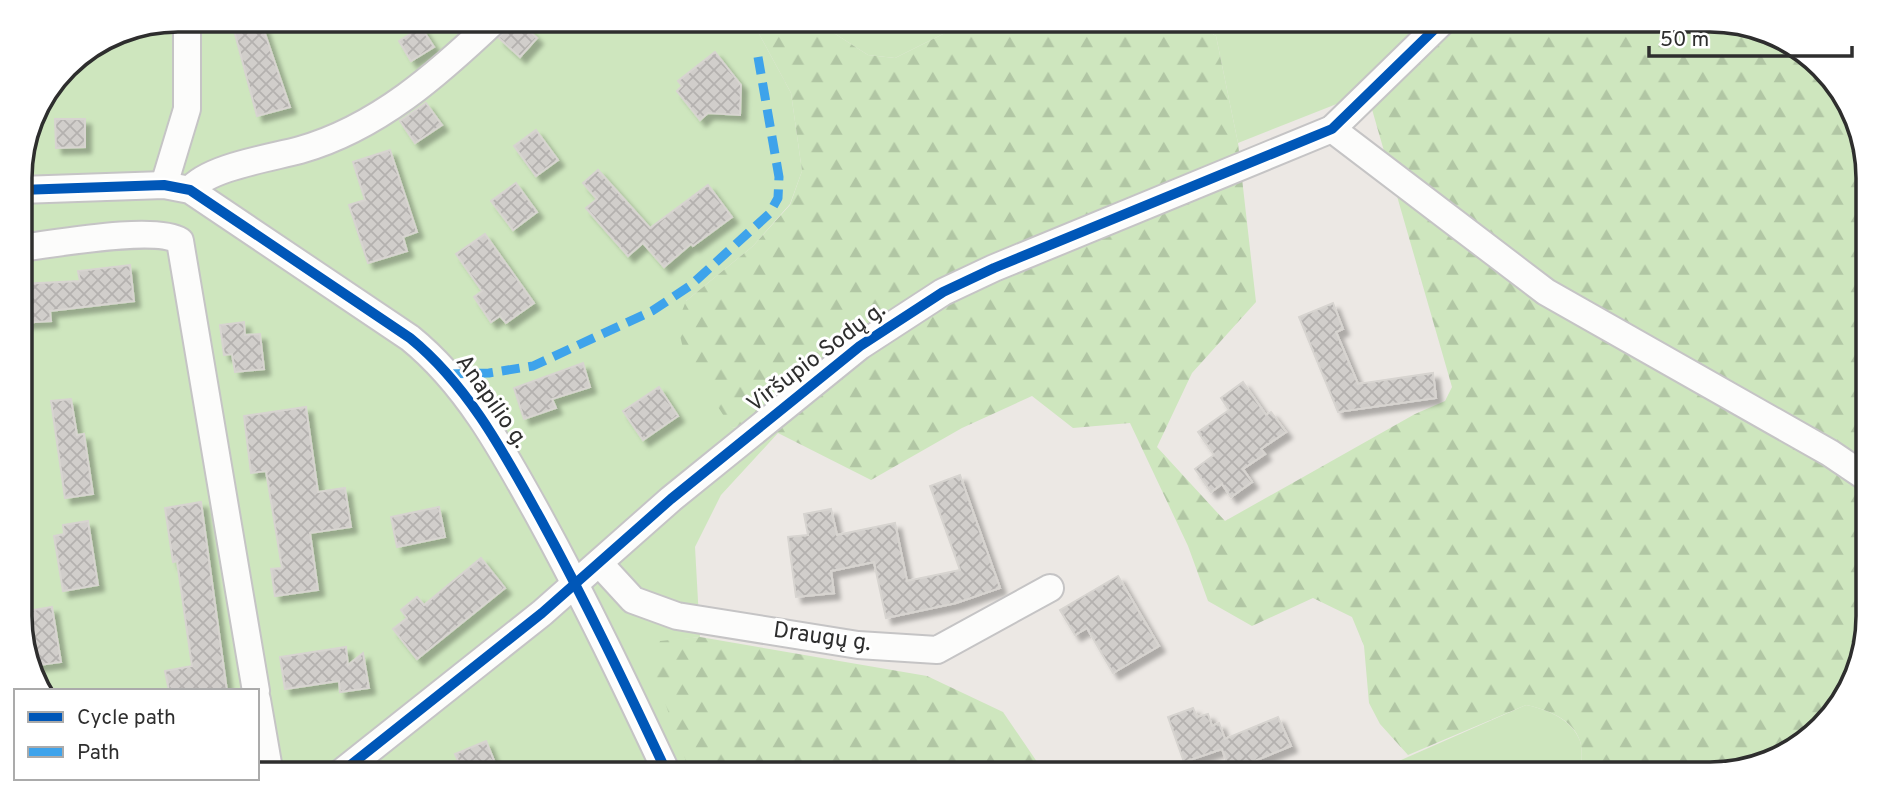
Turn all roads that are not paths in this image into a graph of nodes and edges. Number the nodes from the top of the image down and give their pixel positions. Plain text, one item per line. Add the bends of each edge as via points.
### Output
1 (187, 31) edge
2 (483, 31) edge
3 (1433, 31) edge
4 (1332, 129) junction
5 (164, 185) junction
6 (32, 190) edge
7 (190, 190) junction
8 (32, 247) edge
9 (1856, 471) edge
10 (599, 563) junction
11 (576, 583) junction
12 (1049, 588) dead end
13 (256, 689) edge
14 (259, 712) edge
15 (268, 762) edge
16 (354, 762) edge
17 (662, 762) edge

1 - 5 street via 187,109
2 - 7 street via 443,69 384,113 307,148 197,181
3 - 4 street, Viršupio Sodų g.
4 - 9 street via 1546,292
4 - 10 street, Viršupio Sodų g. via 943,292 860,346
5 - 6 street, Anapilio g.
5 - 7 street, Anapilio g.
7 - 11 street, Anapilio g. via 433,356 489,431
8 - 13 street via 147,234 170,235 180,242
10 - 11 street, Viršupio Sodų g.
10 - 12 street, Draugų g. via 632,600 677,617 858,645 937,650
11 - 16 street, Viršupio Sodų g.
11 - 17 street, Anapilio g.
14 - 15 street

